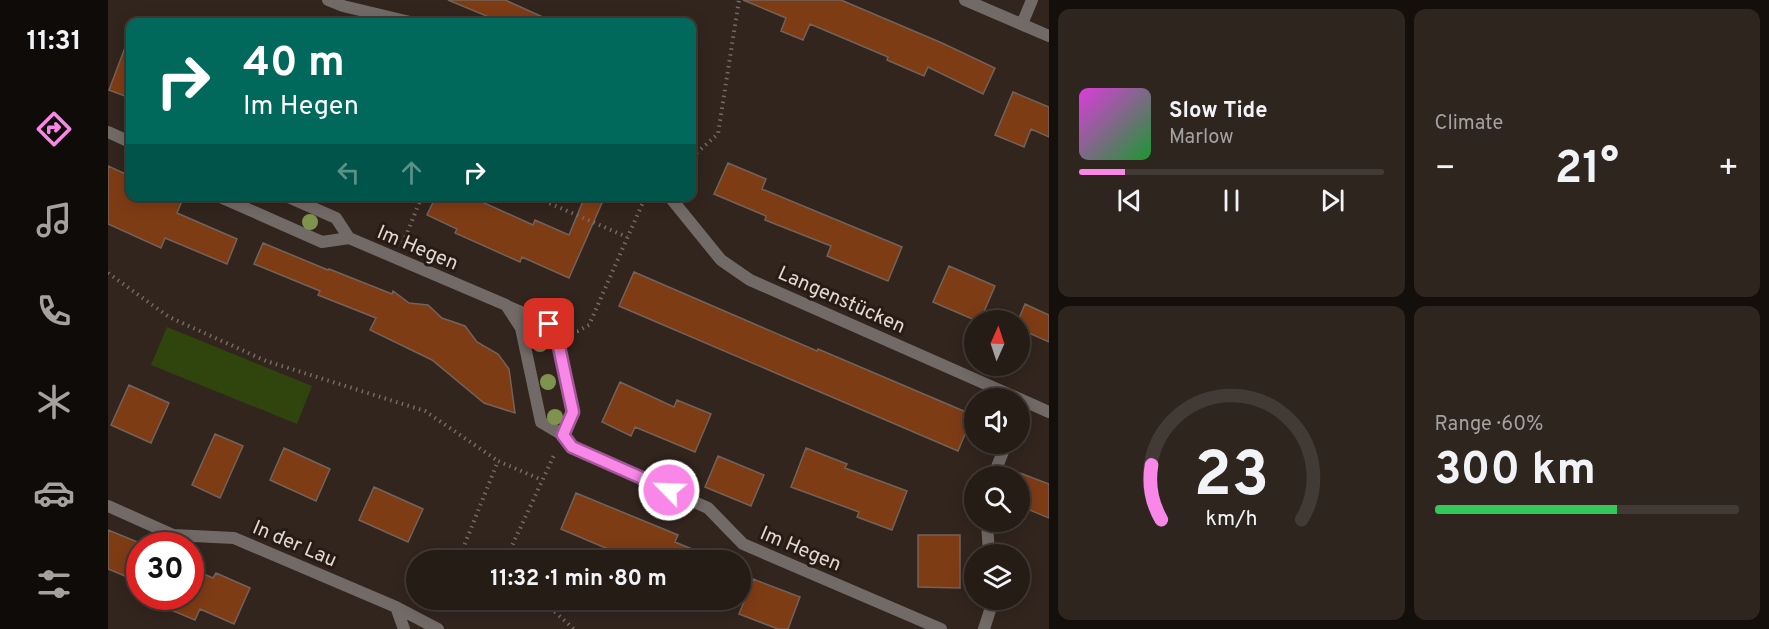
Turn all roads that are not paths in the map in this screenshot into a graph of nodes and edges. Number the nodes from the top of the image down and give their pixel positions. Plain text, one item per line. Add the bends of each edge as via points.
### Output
1 (328, 0) edge
2 (965, 0) edge
3 (1032, 0) edge
4 (393, 18) edge
5 (1022, 24) junction
6 (1049, 36) edge
7 (108, 132) edge
8 (126, 140) edge
9 (229, 201) edge
10 (297, 201) edge
11 (673, 201) edge
12 (349, 238) junction
13 (506, 305) junction
14 (983, 388) edge
15 (1030, 408) edge
16 (1049, 412) edge
17 (563, 435) junction
18 (108, 506) edge
19 (396, 607) junction
20 (990, 610) edge
21 (404, 629) edge
22 (438, 629) edge
23 (941, 629) edge
24 (984, 629) edge

1 - 4 street
2 - 5 street
3 - 5 street
5 - 6 street
7 - 8 street
9 - 12 street, Im Hegen via 322,242
10 - 12 street, Im Hegen via 336,218
11 - 14 street, Langenstücken via 721,260 750,280
12 - 13 street, Im Hegen
13 - 17 street, Im Hegen via 521,328 541,423
13 - 17 street, Im Hegen via 549,324 556,333 573,412
15 - 16 street, Langenstücken
17 - 23 street, Im Hegen via 572,447 708,508 743,544
18 - 19 street, In der Lau via 173,535 234,538
19 - 21 street
19 - 22 street, In der Lau
20 - 24 street

